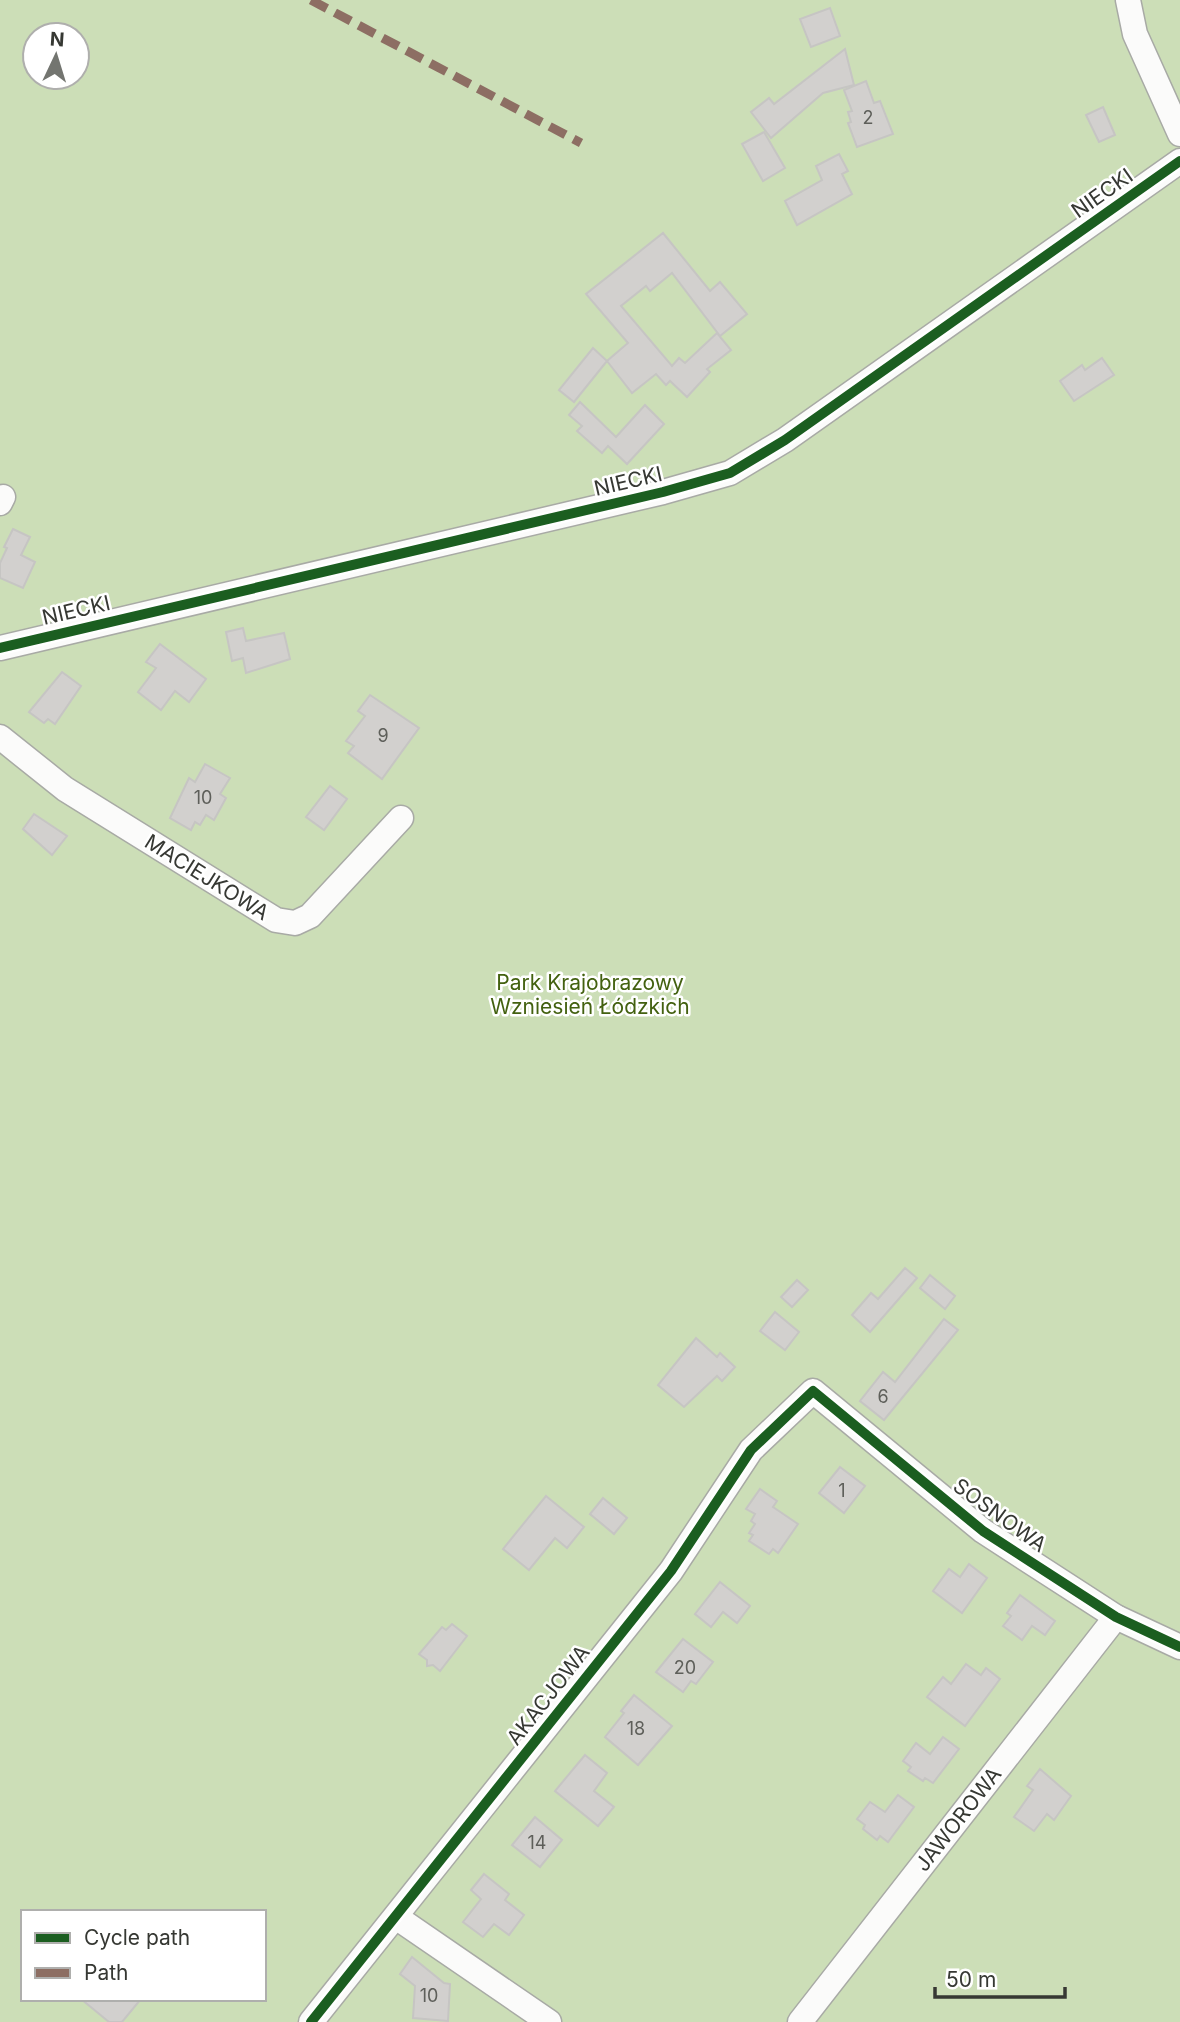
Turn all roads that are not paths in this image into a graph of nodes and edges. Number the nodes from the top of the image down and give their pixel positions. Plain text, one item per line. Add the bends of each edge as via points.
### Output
1 (1128, 0) edge
2 (1180, 134) edge
3 (1180, 161) edge
4 (0, 648) edge
5 (0, 737) edge
6 (401, 818) dead end
7 (813, 1391) joint
8 (1116, 1617) junction
9 (1180, 1647) edge
10 (396, 1917) junction
11 (311, 2022) edge
12 (549, 2022) edge
13 (800, 2022) edge

1 - 2 street via 1135,34
3 - 4 street, NIECKI via 785,440 730,473
5 - 6 street, MACIEJKOWA via 65,789 276,920 295,922 310,916
7 - 8 street, SOSNOWA via 983,1531
7 - 10 street, AKACJOWA via 751,1450 671,1571
8 - 9 street, SOSNOWA
8 - 13 street, JAWOROWA
10 - 11 street, AKACJOWA
10 - 12 street

